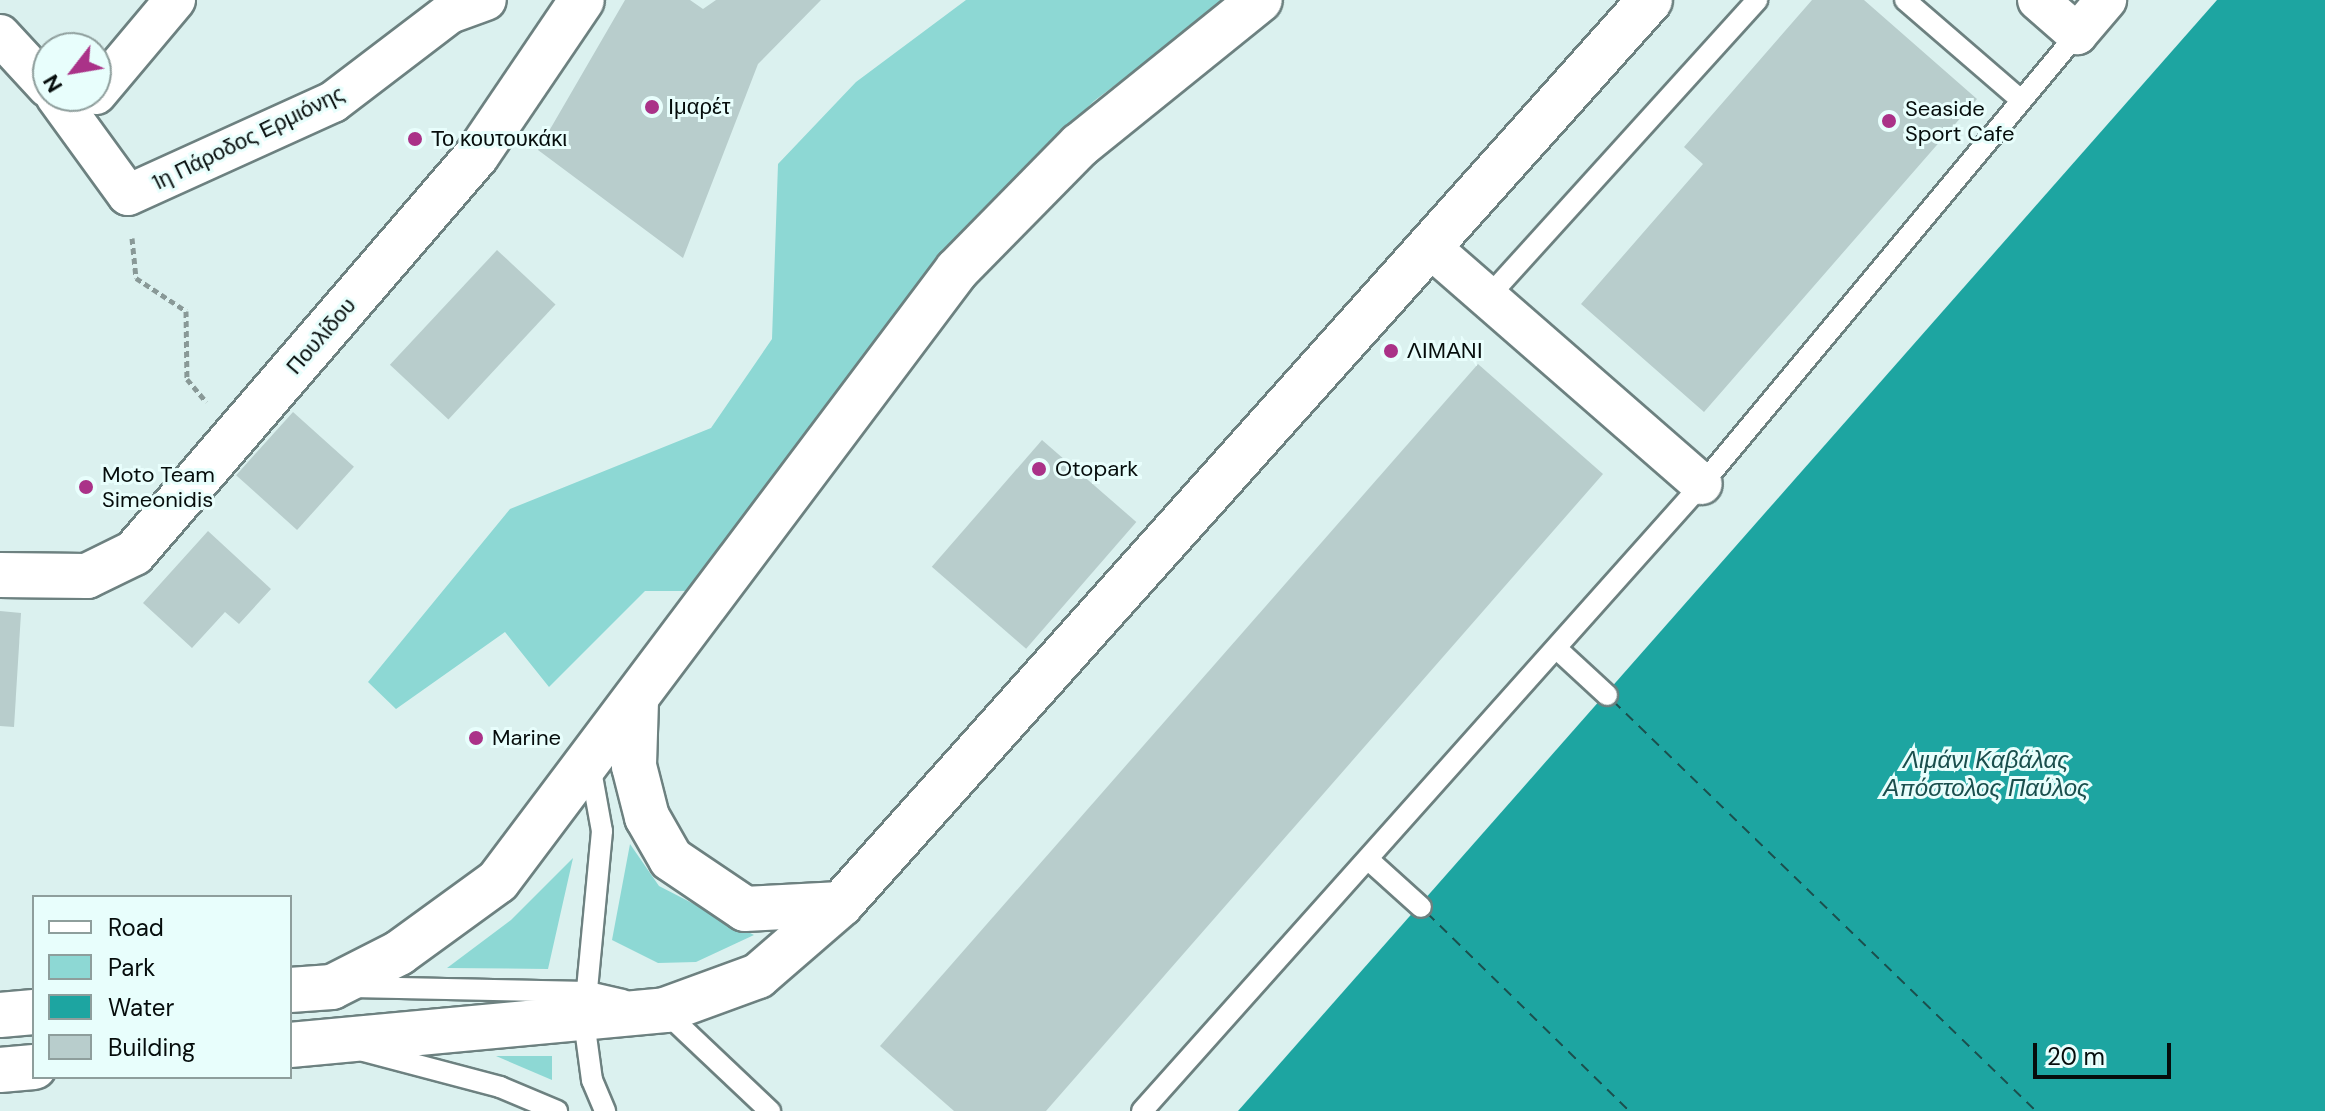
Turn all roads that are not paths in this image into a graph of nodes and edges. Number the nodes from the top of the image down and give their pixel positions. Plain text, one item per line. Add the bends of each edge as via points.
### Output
1 (175, 0) edge
2 (486, 0) edge
3 (582, 0) edge
4 (1260, 0) edge
5 (1650, 0) edge
6 (1757, 0) edge
7 (1905, 0) edge
8 (2038, 0) edge
9 (2106, 0) edge
10 (2077, 34) junction
11 (0, 35) edge
12 (112, 68) edge
13 (32, 70) edge
14 (2021, 100) junction
15 (86, 112) edge
16 (1431, 248) junction
17 (1488, 297) junction
18 (1702, 484) junction
19 (3, 570) edge
20 (1557, 649) junction
21 (1607, 695) dead end
22 (636, 701) junction
23 (590, 761) junction
24 (1371, 862) junction
25 (841, 904) junction
26 (1421, 907) dead end
27 (311, 989) edge
28 (586, 1007) junction
29 (665, 1010) junction
30 (32, 1012) edge
31 (0, 1015) edge
32 (333, 1041) junction
33 (292, 1045) edge
34 (32, 1067) edge
35 (0, 1070) edge
36 (557, 1111) edge
37 (605, 1111) edge
38 (770, 1111) edge
39 (1142, 1111) edge

1 - 12 street
2 - 15 street, 1η Πάροδος Ερμιόνης via 450,13 333,102 128,195
3 - 19 street, Πουλίδου via 477,155 134,553 87,576
4 - 22 street via 1080,145 957,270
5 - 16 street
6 - 17 lane
7 - 14 lane
8 - 10 street
9 - 10 street
10 - 14 lane
11 - 13 street
14 - 18 lane
16 - 17 street
16 - 25 street
17 - 18 street
18 - 20 lane
20 - 21 lane
20 - 24 lane
22 - 23 street
22 - 25 street via 634,766 647,817 671,859 745,909
23 - 27 street via 498,881 453,920
23 - 28 lane via 602,831
24 - 26 lane
24 - 39 lane
25 - 29 street via 758,976
27 - 28 lane
28 - 29 street
28 - 32 street
28 - 37 lane via 592,1080
29 - 38 lane
30 - 31 street
32 - 33 street
32 - 36 lane via 500,1087
34 - 35 street

